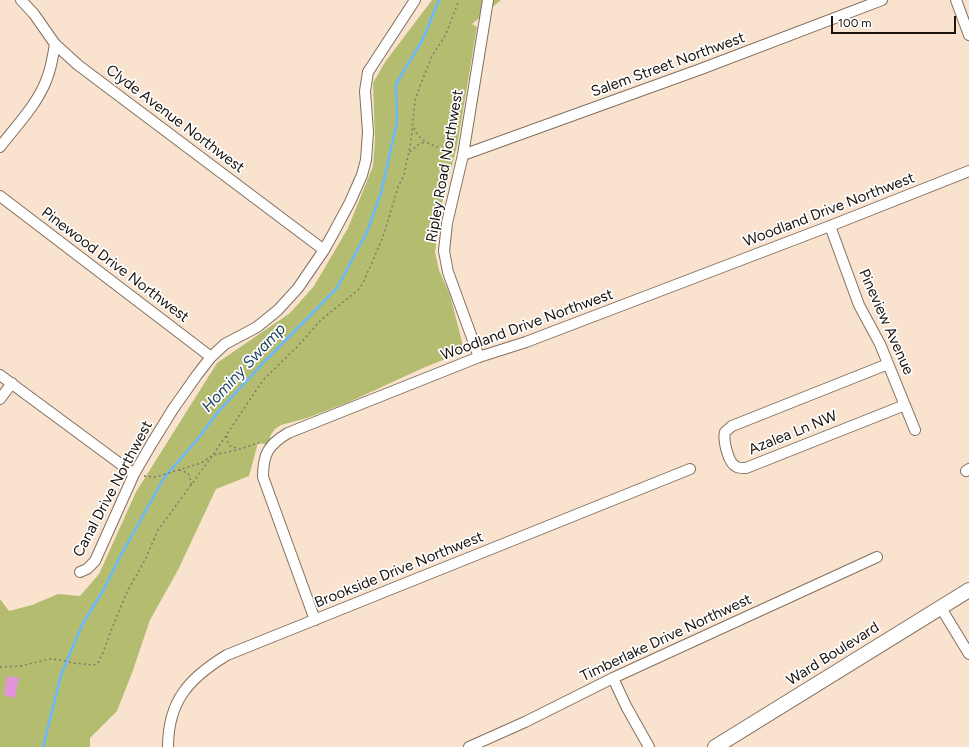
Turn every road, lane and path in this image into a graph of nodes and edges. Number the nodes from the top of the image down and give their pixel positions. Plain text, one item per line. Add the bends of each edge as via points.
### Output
1 (21, 0) edge
2 (415, 0) edge
3 (459, 0) edge
4 (488, 0) edge
5 (882, 0) edge
6 (956, 0) edge
7 (969, 35) edge
8 (56, 44) junction
9 (413, 126) junction
10 (425, 142) junction
11 (0, 147) edge
12 (409, 152) junction
13 (463, 155) junction
14 (969, 171) edge
15 (0, 196) edge
16 (830, 226) junction
17 (324, 250) junction
18 (212, 357) junction
19 (479, 357) junction
20 (888, 364) junction
21 (0, 375) edge
22 (12, 383) junction
23 (0, 399) edge
24 (905, 405) junction
25 (916, 430) dead end
26 (227, 435) junction
27 (271, 445) junction
28 (241, 449) junction
29 (213, 456) junction
30 (690, 469) dead end
31 (179, 470) junction
32 (134, 474) junction
33 (190, 487) junction
34 (876, 557) dead end
35 (80, 572) dead end
36 (969, 590) edge
37 (940, 608) junction
38 (315, 620) junction
39 (969, 654) edge
40 (0, 667) edge
41 (613, 678) junction
42 (487, 743) edge
43 (168, 747) edge
44 (468, 747) edge
45 (649, 747) edge
46 (714, 747) edge

1 - 8 street, Clyde Avenue Northwest
2 - 17 street, Canal Drive Northwest via 368,72 364,91 368,132 366,160 350,202
3 - 9 path via 446,34 432,56 422,80 415,101
4 - 13 street, Ripley Road Northwest
5 - 13 street, Salem Street Northwest
6 - 7 street
8 - 11 street via 43,89
8 - 17 street, Clyde Avenue Northwest via 78,65
9 - 10 path
9 - 12 path
10 - 12 path
10 - 13 path
12 - 26 path via 387,226 363,284 321,320 263,380
13 - 19 street, Ripley Road Northwest via 447,223 444,251 448,272
14 - 16 street, Woodland Drive Northwest
15 - 18 street, Pinewood Drive Northwest
16 - 19 street, Woodland Drive Northwest via 526,342
16 - 20 street, Pineview Avenue via 859,305
17 - 18 street, Canal Drive Northwest via 298,288 278,310 257,327 225,344
18 - 32 street, Canal Drive Northwest via 173,408
19 - 27 street, Woodland Drive Northwest via 288,433
20 - 24 street, Pineview Avenue
20 - 24 street, Azalea Ln NW via 732,426 725,432 723,440 732,463 737,467 746,468
21 - 22 street
22 - 23 street
22 - 32 street
24 - 25 street, Pineview Avenue
26 - 28 path via 230,446
26 - 29 path
27 - 28 path via 258,443
27 - 38 street via 264,459 263,477
28 - 29 path
29 - 31 path
29 - 33 path
30 - 38 street, Brookside Drive Northwest
31 - 32 path via 156,477
31 - 33 path via 188,473
32 - 35 street, Canal Drive Northwest via 95,561
33 - 40 path via 158,530 126,592 101,658 94,665 50,659 20,666
34 - 41 street, Timberlake Drive Northwest
36 - 37 main road, Ward Boulevard
37 - 39 street
37 - 46 main road, Ward Boulevard
38 - 43 street, Brookside Drive Northwest via 227,655 194,679 182,693 174,710
41 - 42 street, Timberlake Drive Northwest
41 - 45 street
42 - 44 street, Timberlake Drive Northwest

